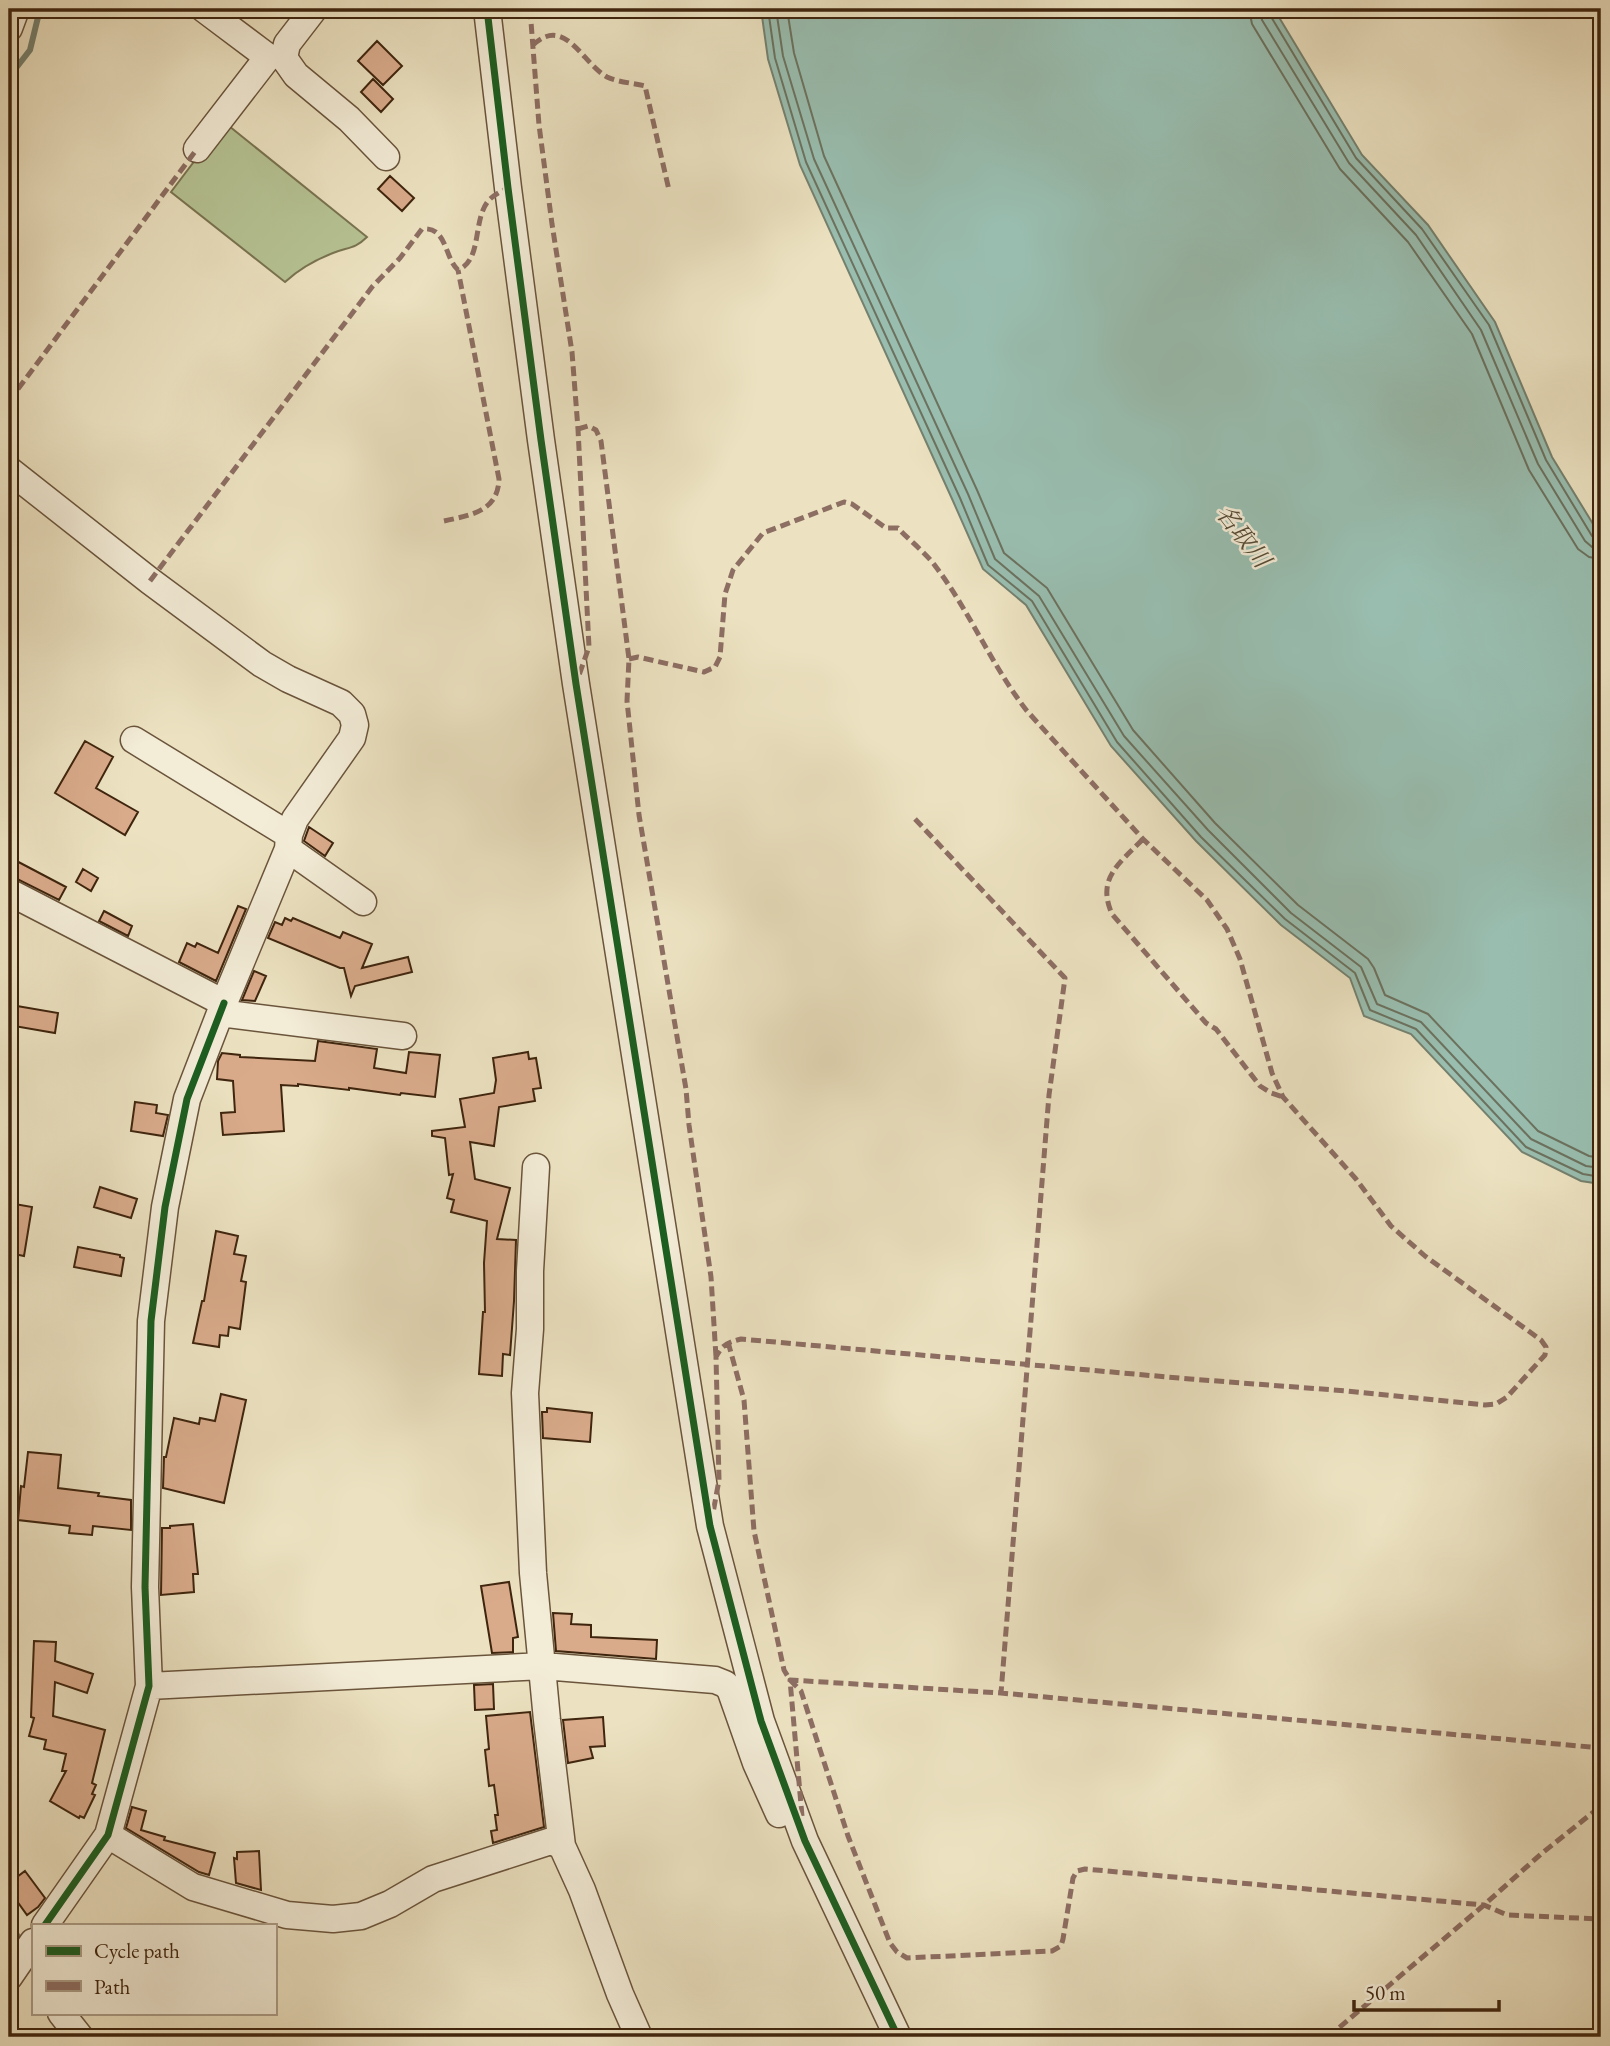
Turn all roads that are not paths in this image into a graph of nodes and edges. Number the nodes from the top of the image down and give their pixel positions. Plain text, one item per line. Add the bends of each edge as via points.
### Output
1 (16, 9) edge
2 (204, 9) edge
3 (314, 9) edge
4 (487, 9) edge
5 (9, 28) edge
6 (197, 149) dead end
7 (386, 157) dead end
8 (9, 470) edge
9 (134, 740) dead end
10 (288, 842) junction
11 (9, 892) edge
12 (363, 902) dead end
13 (222, 1008) junction
14 (403, 1036) dead end
15 (537, 1167) dead end
16 (543, 1666) junction
17 (149, 1686) junction
18 (108, 1835) junction
19 (805, 1841) junction
20 (562, 1846) junction
21 (46, 1924) edge
22 (62, 2014) edge
23 (80, 2037) edge
24 (639, 2037) edge
25 (898, 2037) edge

1 - 5 street
2 - 6 street via 268,57
3 - 7 street via 287,44 284,58 296,75
4 - 19 street via 572,657 710,1527 761,1721
8 - 10 street via 262,664 341,703 352,714 352,738 295,818
9 - 10 street
10 - 12 street
10 - 13 street
11 - 13 street
13 - 14 street
13 - 17 street via 187,1098 165,1207 151,1321 145,1587
15 - 16 street via 525,1393 533,1573
16 - 17 street
16 - 19 street via 725,1684 777,1812
16 - 20 street
17 - 18 street
18 - 20 street via 192,1886 287,1915 332,1919 361,1916 433,1879 551,1841
18 - 21 street
19 - 25 street
20 - 24 street
22 - 23 street

